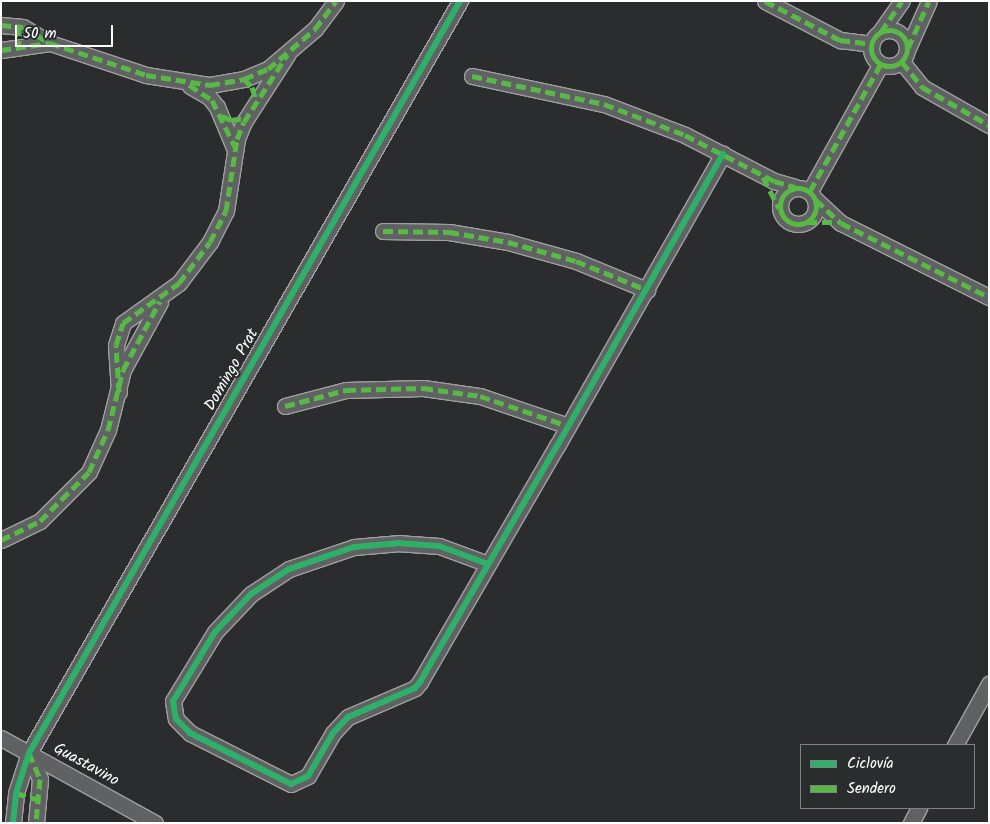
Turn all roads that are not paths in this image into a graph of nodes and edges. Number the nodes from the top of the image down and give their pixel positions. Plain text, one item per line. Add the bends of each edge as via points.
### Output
1 (336, 1) edge
2 (460, 1) edge
3 (765, 1) edge
4 (902, 1) edge
5 (929, 1) edge
6 (1, 25) edge
7 (18, 26) junction
8 (880, 32) junction
9 (50, 43) junction
10 (871, 44) junction
11 (20, 46) junction
12 (908, 48) junction
13 (1, 50) edge
14 (287, 54) junction
15 (902, 62) junction
16 (880, 64) junction
17 (472, 76) dead end
18 (244, 79) junction
19 (222, 83) junction
20 (188, 84) junction
21 (212, 100) junction
22 (256, 100) junction
23 (222, 116) junction
24 (246, 118) junction
25 (989, 125) edge
26 (236, 152) junction
27 (723, 154) junction
28 (759, 174) junction
29 (795, 187) junction
30 (813, 195) junction
31 (781, 212) junction
32 (807, 222) junction
33 (842, 223) junction
34 (383, 231) dead end
35 (647, 290) junction
36 (989, 297) edge
37 (286, 406) dead end
38 (568, 426) junction
39 (1, 540) edge
40 (488, 564) junction
41 (989, 684) edge
42 (1, 738) edge
43 (955, 744) edge
44 (29, 753) junction
45 (16, 793) junction
46 (39, 800) junction
47 (918, 809) edge
48 (13, 823) edge
49 (36, 823) edge
50 (155, 823) edge
51 (911, 823) edge

1 - 14 street via 315,29
2 - 44 street, Domingo Prat
3 - 10 street via 840,40
4 - 8 street
5 - 12 street
6 - 7 street
7 - 9 street
7 - 11 street
8 - 10 street
8 - 12 street via 896,31
9 - 11 street
9 - 20 street via 146,75
10 - 16 street via 872,56
11 - 13 street
12 - 15 street
14 - 18 street via 268,69
14 - 22 street
15 - 16 street via 891,67
15 - 25 street via 922,87
16 - 30 street
17 - 27 street via 604,104
18 - 19 street
18 - 22 street via 252,87
19 - 20 street
19 - 21 street via 214,90
20 - 21 street
21 - 23 street
22 - 24 street
23 - 24 street via 231,120
23 - 26 street
24 - 26 street
26 - 39 street via 226,211 198,261 163,297 128,318 118,335 119,392 96,459 76,488 40,521
27 - 28 street
27 - 35 street
28 - 29 street
28 - 31 street
29 - 30 street
29 - 31 street via 782,196
30 - 32 street via 817,210
30 - 33 street
31 - 32 street via 792,223
32 - 33 street via 830,220
33 - 36 street
34 - 35 street via 450,232 508,242 576,261
35 - 38 street
37 - 38 street via 346,390 423,388 480,396
38 - 40 street
40 - 40 street via 439,546 400,543 354,547 290,569 251,594 214,632 174,700 176,719 190,733 277,780 298,783 308,776 333,734 348,717 362,708 409,693 420,682
41 - 43 street
42 - 44 street, Guastavino
44 - 45 street, Domingo Prat
44 - 46 street via 40,779
44 - 50 street, Guastavino
45 - 46 street
45 - 48 street, Domingo Prat
46 - 49 street
47 - 51 street

